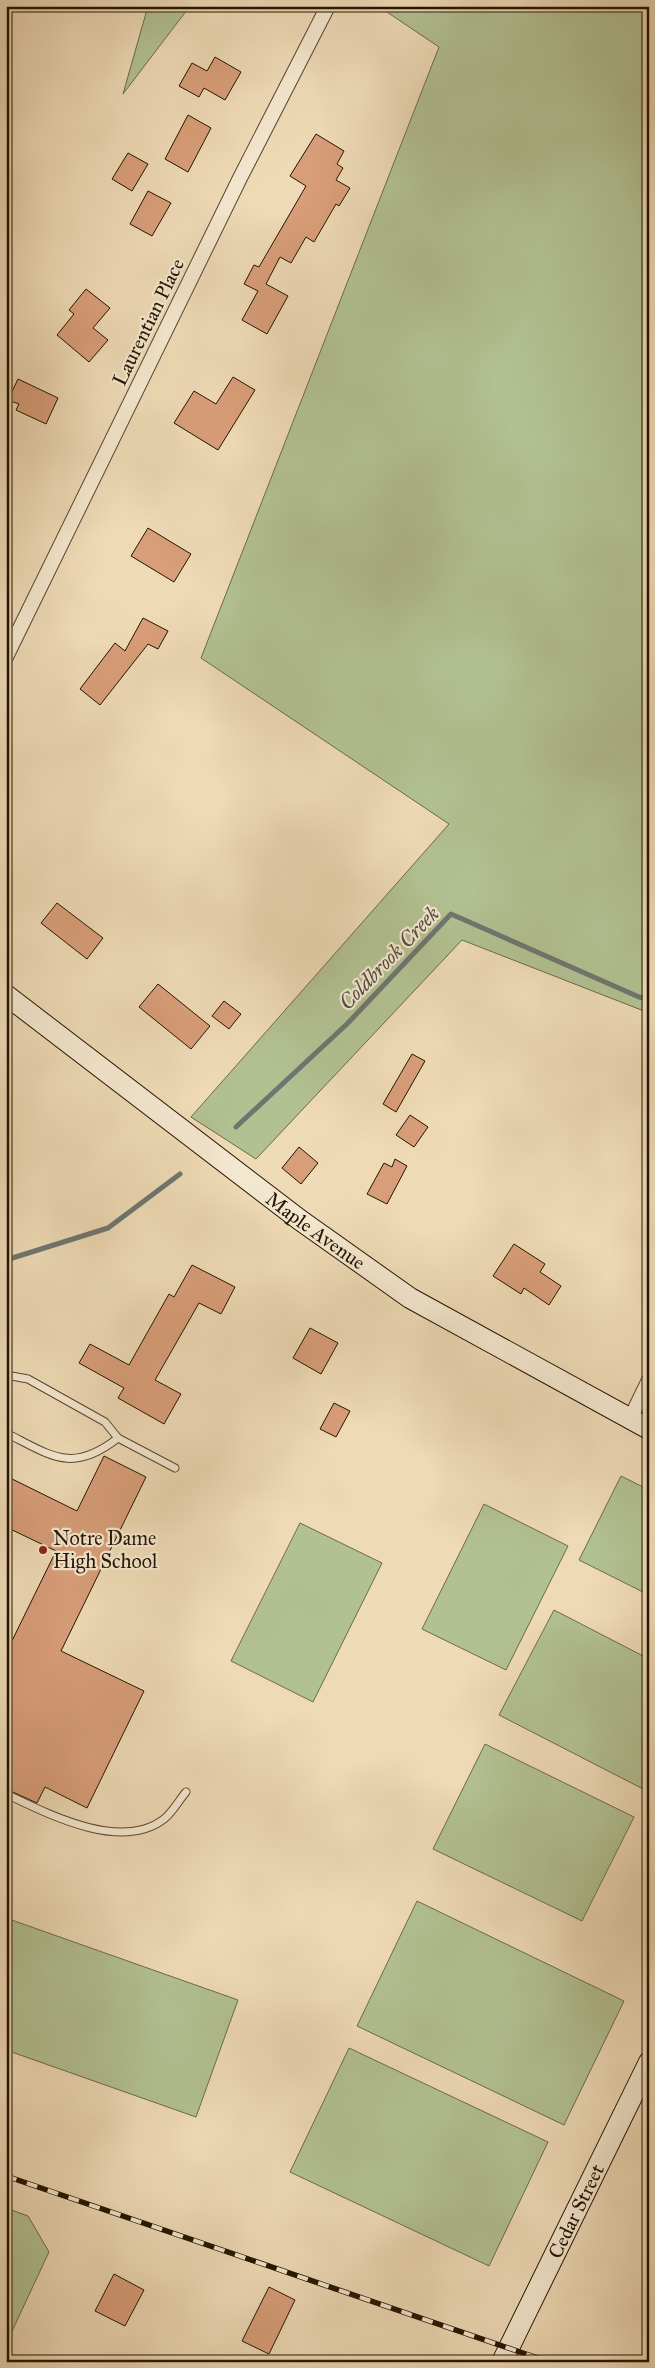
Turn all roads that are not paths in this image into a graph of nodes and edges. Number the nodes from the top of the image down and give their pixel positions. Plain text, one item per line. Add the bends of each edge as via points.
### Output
1 (328, 6) edge
2 (6, 658) edge
3 (6, 995) edge
4 (6, 1375) edge
5 (649, 1380) edge
6 (630, 1419) junction
7 (649, 1429) edge
8 (6, 1433) edge
9 (118, 1438) junction
10 (175, 1468) dead end
11 (186, 1792) dead end
12 (6, 1794) edge
13 (649, 2062) edge
14 (502, 2362) edge

1 - 2 street, Laurentian Place via 240,178
3 - 6 main road, Maple Avenue via 300,1220 410,1298
4 - 9 lane via 28,1379 106,1422
5 - 6 street
6 - 7 main road, Maple Avenue
8 - 9 lane via 53,1457 79,1459 100,1451
9 - 10 lane
11 - 12 lane via 165,1818 143,1830 105,1831 53,1817
13 - 14 main road, Cedar Street

